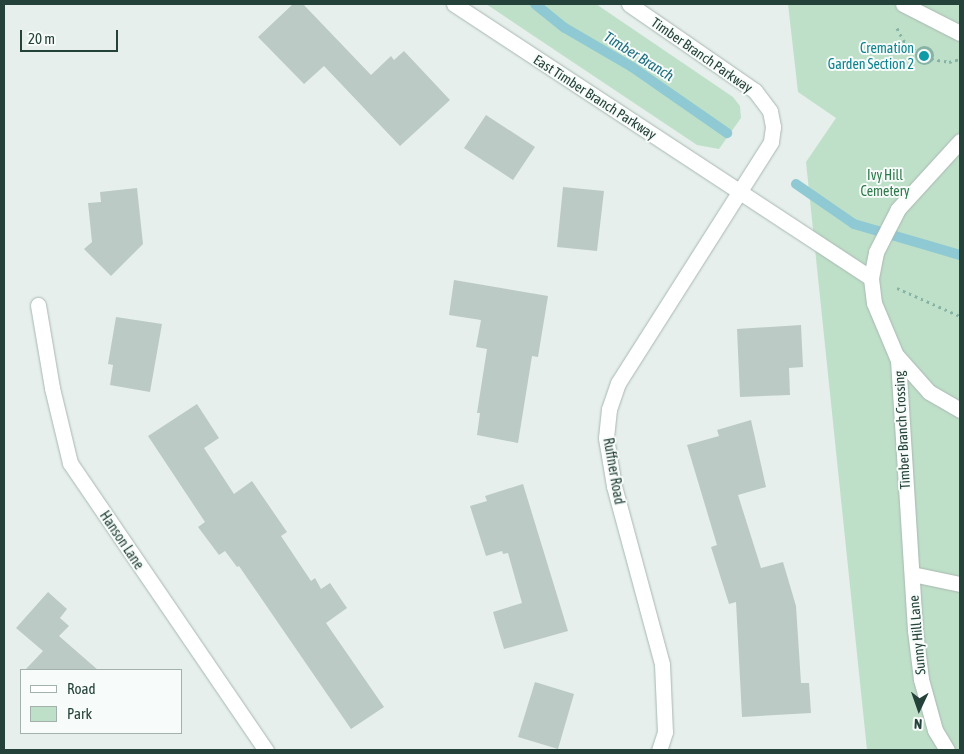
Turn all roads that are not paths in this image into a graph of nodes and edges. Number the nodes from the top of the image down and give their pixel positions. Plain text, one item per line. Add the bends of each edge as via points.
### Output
1 (454, 4) edge
2 (630, 4) edge
3 (903, 4) edge
4 (960, 33) edge
5 (960, 141) edge
6 (737, 190) junction
7 (871, 278) junction
8 (38, 305) dead end
9 (897, 356) junction
10 (960, 410) edge
11 (912, 574) junction
12 (960, 584) edge
13 (266, 750) edge
14 (659, 750) edge
15 (947, 750) edge

1 - 6 street, East Timber Branch Parkway
2 - 6 street, Timber Branch Parkway via 755,91 770,111 771,142
3 - 4 street
5 - 7 street, Timber Branch Crossing via 907,198 891,221 881,241
6 - 7 street, East Timber Branch Parkway
6 - 14 street, Ruffner Road via 618,383 609,409 606,438 614,486 662,664 665,724
7 - 9 street, Timber Branch Crossing via 874,303
8 - 13 street, Hanson Lane via 52,388 70,463
9 - 10 street via 929,392
9 - 11 street, Timber Branch Crossing
11 - 12 street
11 - 15 street, Sunny Hill Lane via 921,678 935,730

